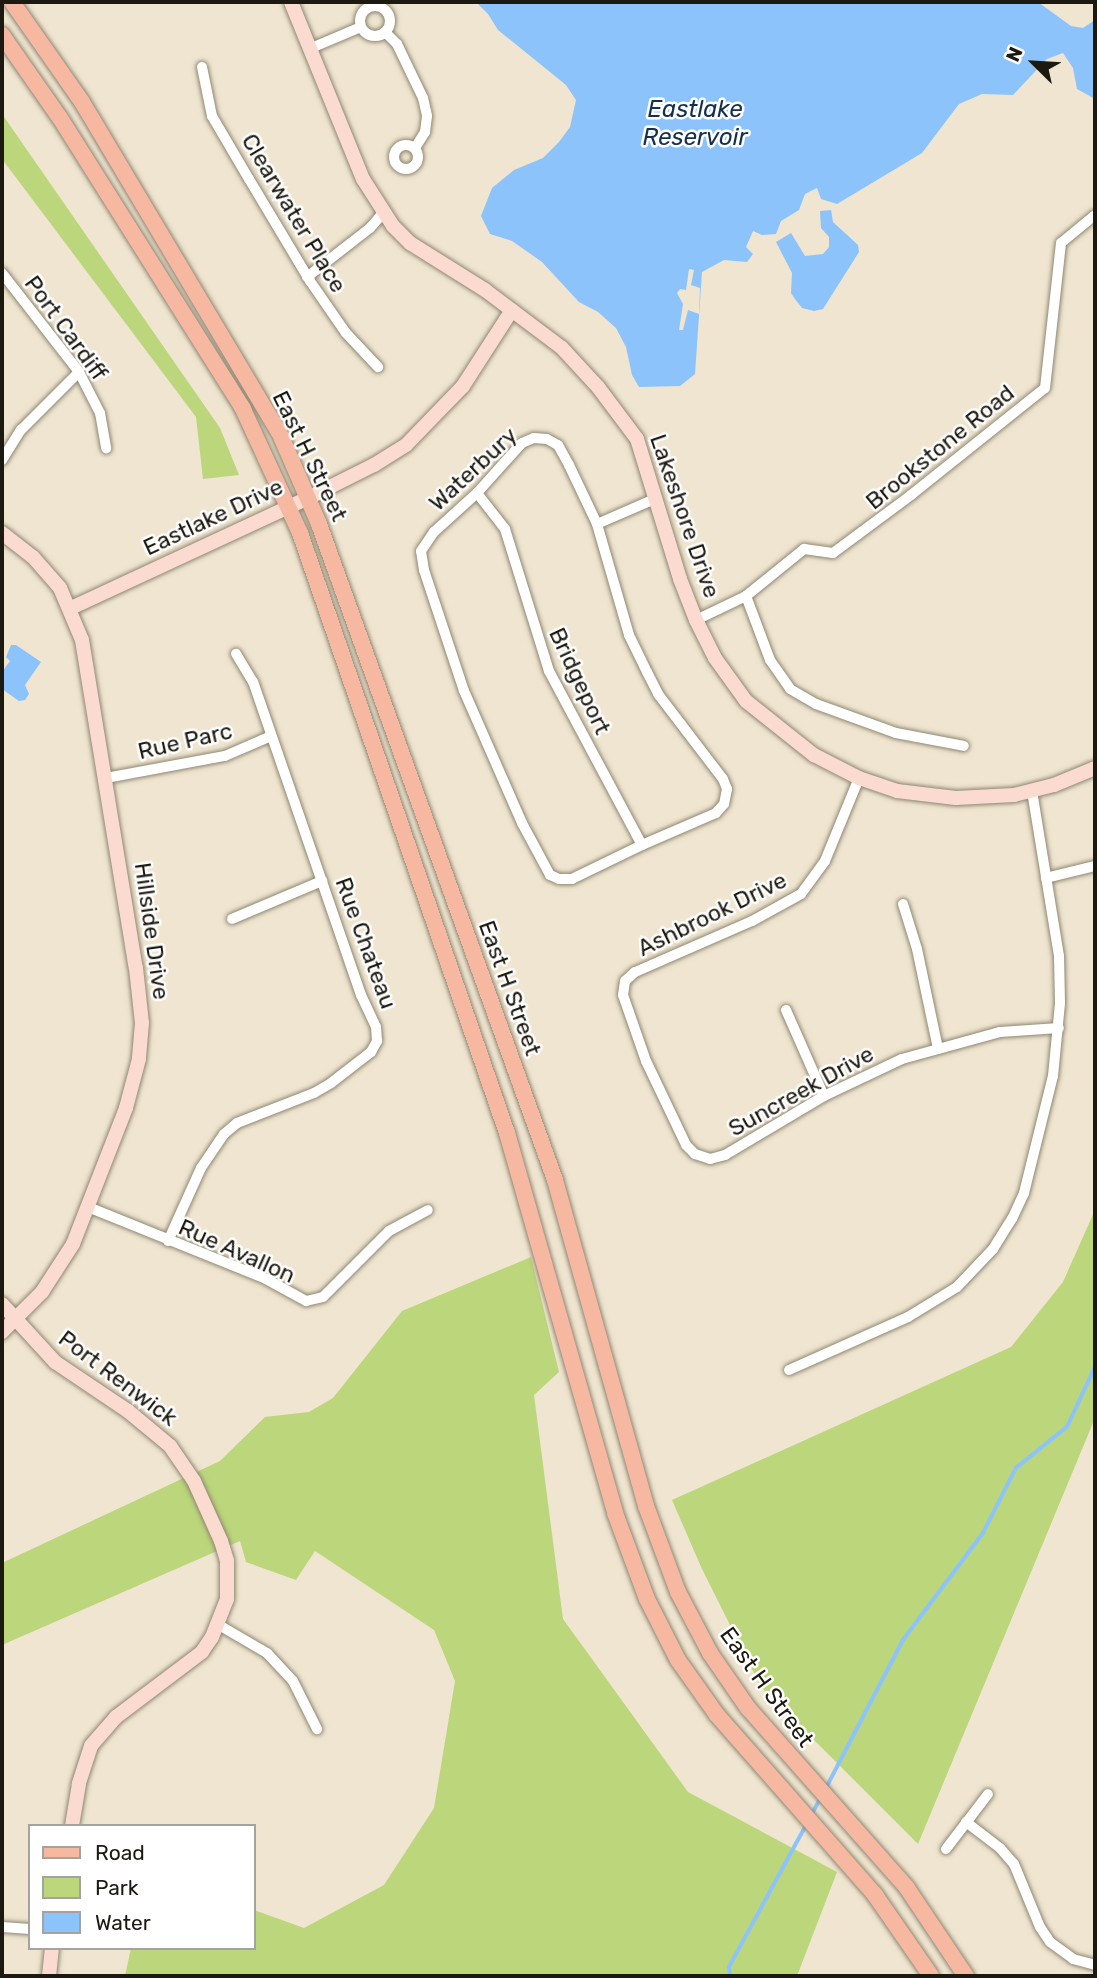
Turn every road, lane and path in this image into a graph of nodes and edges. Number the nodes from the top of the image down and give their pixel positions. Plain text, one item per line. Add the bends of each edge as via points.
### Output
1 (12, 2) edge
2 (291, 2) edge
3 (375, 4) edge
4 (361, 27) junction
5 (385, 32) junction
6 (2, 35) edge
7 (309, 48) junction
8 (202, 67) dead end
9 (415, 148) dead end
10 (384, 212) junction
11 (1095, 215) edge
12 (2, 273) edge
13 (307, 277) junction
14 (512, 310) junction
15 (378, 367) dead end
16 (79, 372) junction
17 (106, 448) dead end
18 (2, 460) edge
19 (477, 493) junction
20 (307, 498) junction
21 (657, 498) junction
22 (288, 506) junction
23 (597, 524) junction
24 (2, 533) edge
25 (747, 596) junction
26 (71, 608) junction
27 (696, 620) junction
28 (236, 654) dead end
29 (271, 736) junction
30 (964, 746) dead end
31 (1095, 768) edge
32 (106, 778) junction
33 (859, 778) junction
34 (1032, 792) junction
35 (642, 845) junction
36 (1095, 866) edge
37 (1046, 878) junction
38 (322, 881) junction
39 (903, 904) dead end
40 (232, 919) dead end
41 (786, 1010) dead end
42 (1059, 1028) junction
43 (938, 1049) junction
44 (824, 1096) junction
45 (725, 1155) joint
46 (88, 1207) junction
47 (428, 1210) dead end
48 (168, 1241) junction
49 (2, 1304) edge
50 (16, 1320) junction
51 (2, 1332) edge
52 (789, 1370) dead end
53 (219, 1625) junction
54 (317, 1729) dead end
55 (988, 1794) dead end
56 (966, 1822) junction
57 (72, 1824) edge
58 (946, 1849) dead end
59 (2, 1927) edge
60 (28, 1929) edge
61 (52, 1950) edge
62 (1095, 1965) edge
63 (49, 1976) edge
64 (931, 1976) edge
65 (966, 1976) edge

1 - 20 main road, East H Street via 82,102 279,432
2 - 7 street, Lakeshore Drive
3 - 4 street via 362,13
3 - 5 street via 388,13 390,23
4 - 5 street via 372,36
4 - 7 street
5 - 9 street via 397,44 423,98 425,132
6 - 22 main road, East H Street via 60,118 243,410
7 - 10 street, Lakeshore Drive via 363,179
8 - 13 street, Clearwater Place via 212,116
10 - 13 street
10 - 14 street, Lakeshore Drive via 410,243
11 - 25 street, Brookstone Road via 1061,243 1045,388 833,553 804,549
12 - 16 street, Port Cardiff
13 - 15 street, Clearwater Place via 346,333
14 - 20 street, Eastlake Drive via 463,386 425,428 374,465
14 - 21 street, Lakeshore Drive via 562,348 626,423 637,439
16 - 17 street, Port Cardiff via 100,413
16 - 18 street via 21,430
19 - 23 street, Waterbury via 522,443 547,439 558,445
19 - 35 street, Bridgeport via 505,529 554,681
19 - 35 street, Waterbury via 434,532 421,551 464,691 522,823 539,858 559,879 572,879
20 - 22 street, Eastlake Drive
20 - 65 main road, East H Street via 348,597 555,1180 646,1506 678,1592 710,1653 748,1708 907,1888
21 - 23 street
21 - 27 street, Lakeshore Drive
22 - 26 street, Eastlake Drive
22 - 64 main road, East H Street via 331,616 507,1133 615,1513 646,1599 678,1660 717,1715 875,1895
23 - 35 street, Waterbury via 629,635 658,694 727,789 724,804 716,813
24 - 26 street, Hillside Drive via 33,557
25 - 27 street, Brookstone Road
25 - 30 street via 770,660 790,689 817,704 896,733
26 - 32 street, Hillside Drive via 82,640
27 - 33 street, Lakeshore Drive via 715,658 746,701 814,755
28 - 29 street, Rue Chateau via 253,682
29 - 32 street, Rue Parc via 225,756
29 - 38 street, Rue Chateau
31 - 34 street, Lakeshore Drive
32 - 46 street, Hillside Drive via 142,1023 139,1059 126,1108
33 - 34 street, Lakeshore Drive via 897,792 936,797
33 - 45 street, Ashbrook Drive via 825,861 801,894 752,921 635,972 625,981 623,995 646,1060 683,1138 695,1154 710,1159
34 - 37 street
36 - 37 street
37 - 42 street via 1059,956
38 - 40 street
38 - 48 street, Rue Chateau via 360,995 376,1027 377,1041 372,1052 331,1083 237,1123 223,1134 201,1168
39 - 43 street
41 - 44 street
42 - 43 street, Suncreek Drive via 1000,1032
42 - 52 street via 1030,1177 993,1249 957,1287 924,1309
43 - 44 street, Suncreek Drive via 902,1059
44 - 45 street, Suncreek Drive
46 - 48 street, Rue Avallon
46 - 50 street, Hillside Drive via 64,1261
47 - 48 street, Rue Avallon via 389,1231 323,1297 306,1301 266,1279
49 - 50 street, Port Renwick
50 - 51 street, Hillside Drive
50 - 53 street, Port Renwick via 55,1362 155,1432 189,1472 227,1562 226,1599
53 - 54 street via 274,1659 293,1681
53 - 57 street, Port Renwick via 202,1652 116,1717 96,1740 85,1763
55 - 56 street
56 - 58 street
56 - 62 street via 1014,1864 1050,1942 1073,1959
59 - 60 street
61 - 63 street

